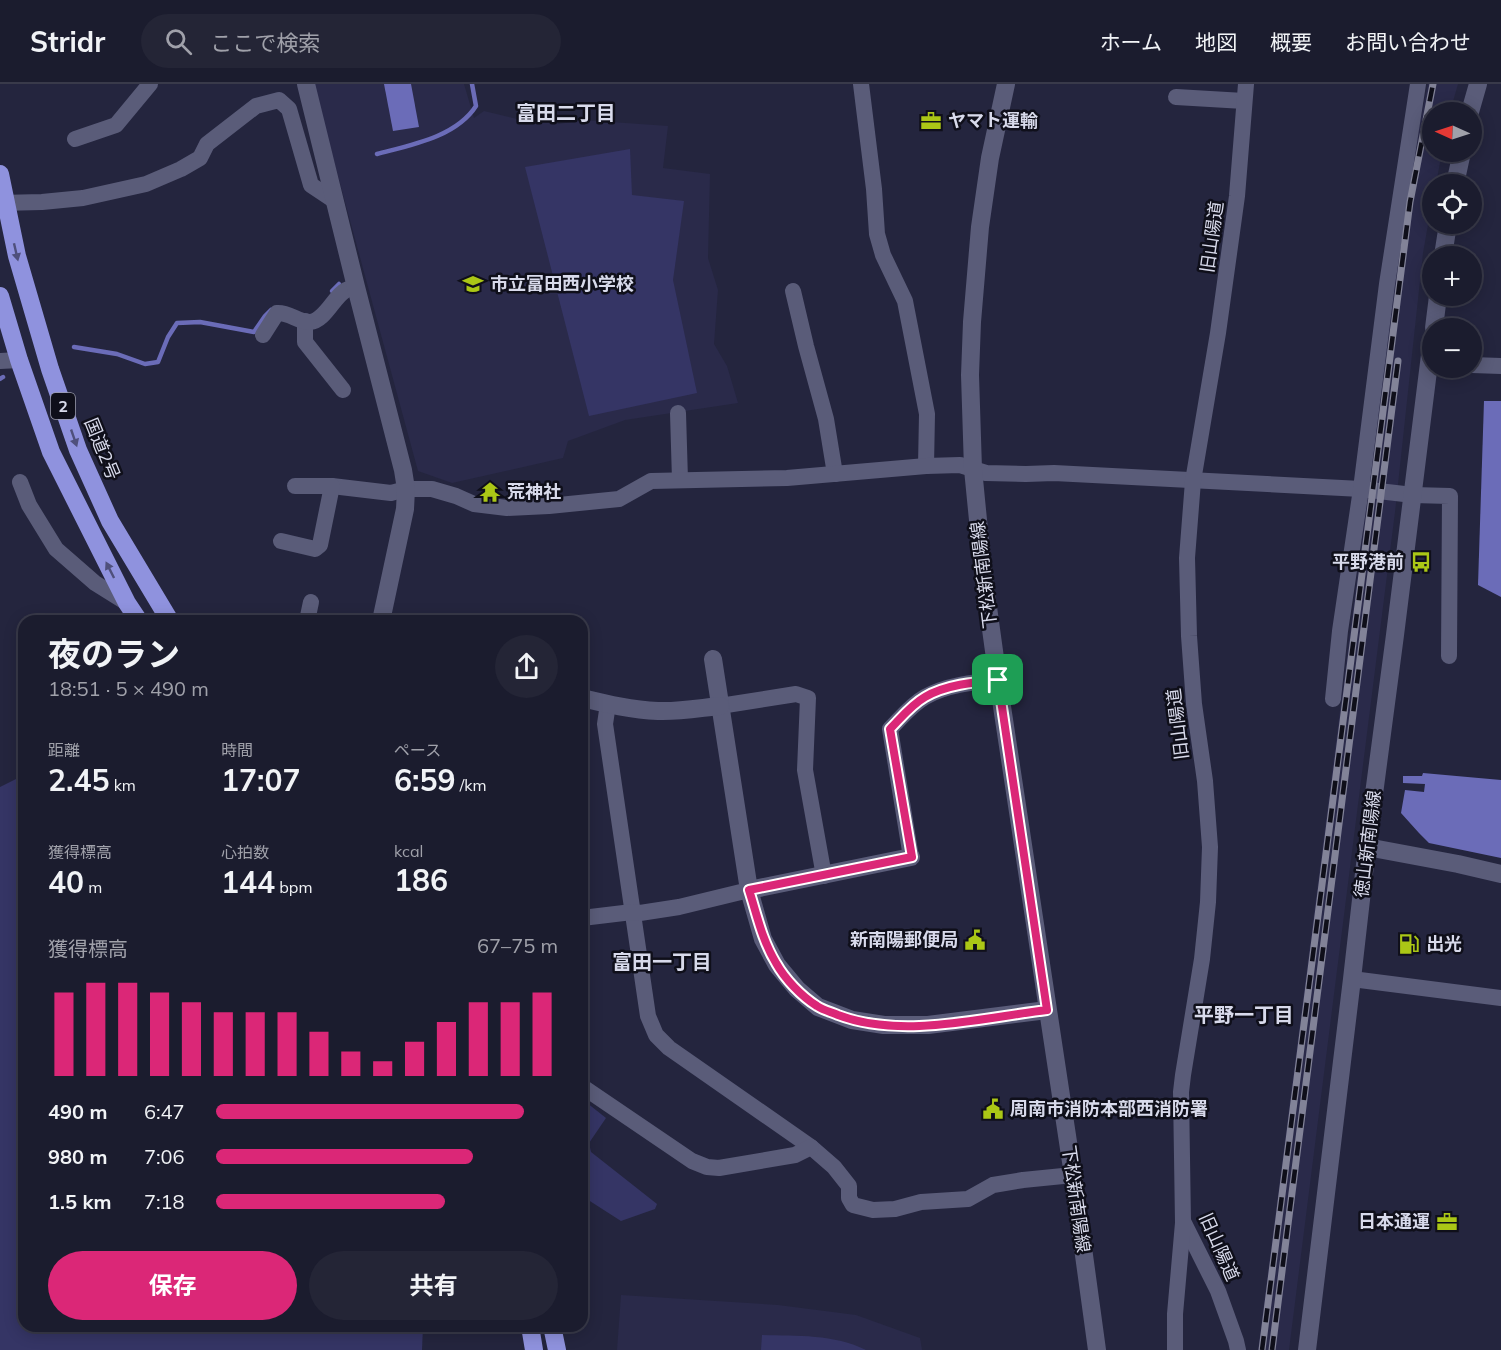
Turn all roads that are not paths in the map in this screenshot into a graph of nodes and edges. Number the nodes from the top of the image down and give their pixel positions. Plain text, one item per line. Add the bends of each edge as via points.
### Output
1 (150, 84) edge
2 (306, 84) edge
3 (861, 84) edge
4 (1006, 84) edge
5 (1246, 84) edge
6 (1418, 84) edge
7 (1478, 84) edge
8 (1176, 97) dead end
9 (1244, 101) junction
10 (1473, 102) edge
11 (75, 139) dead end
12 (0, 174) edge
13 (335, 201) junction
14 (0, 203) edge
15 (356, 287) junction
16 (793, 291) dead end
17 (0, 296) edge
18 (305, 321) junction
19 (263, 335) dead end
20 (19, 360) junction
21 (0, 361) edge
22 (1482, 365) edge
23 (1501, 366) edge
24 (1429, 378) edge
25 (343, 390) dead end
26 (678, 413) dead end
27 (926, 466) junction
28 (973, 469) junction
29 (835, 474) junction
30 (680, 480) junction
31 (1193, 481) junction
32 (20, 482) dead end
33 (295, 486) dead end
34 (332, 486) junction
35 (406, 489) junction
36 (1361, 489) junction
37 (1413, 495) junction
38 (281, 541) dead end
39 (311, 602) dead end
40 (128, 603) junction
41 (135, 615) edge
42 (166, 615) edge
43 (308, 615) edge
44 (382, 615) edge
45 (1449, 656) dead end
46 (713, 659) dead end
47 (998, 680) junction
48 (588, 699) edge
49 (1333, 699) dead end
50 (608, 704) junction
51 (720, 706) junction
52 (1367, 847) junction
53 (912, 857) joint
54 (1501, 874) edge
55 (824, 876) junction
56 (749, 890) junction
57 (632, 912) junction
58 (588, 917) edge
59 (1352, 979) junction
60 (1501, 998) edge
61 (1047, 1010) junction
62 (588, 1090) edge
63 (812, 1147) junction
64 (1072, 1175) junction
65 (1183, 1223) junction
66 (531, 1332) edge
67 (553, 1332) edge
68 (534, 1350) edge
69 (557, 1350) edge
70 (1097, 1350) edge
71 (1175, 1350) edge
72 (1238, 1350) edge
73 (1307, 1350) edge

1 - 11 street via 116,124
2 - 13 main road
3 - 27 street via 877,234 905,301 927,414
4 - 28 main road, 下松新南陽線 via 979,238 970,375
5 - 9 street, 旧山陽道
6 - 36 street
7 - 10 main road
8 - 9 street
9 - 31 street, 旧山陽道 via 1237,196
12 -> 42 highway, 国道2号 / 2 via 17,256 78,450 110,521
13 - 14 street via 311,185 289,110 279,100 256,106 207,144 200,158 146,184 83,198
13 - 15 main road
15 - 18 street via 346,290 317,320
15 - 35 main road
16 - 29 street via 826,419
17 - 20 highway, 2
18 - 19 street via 277,313
18 - 25 street via 305,342
20 - 21 street
40 -> 20 highway, 2 via 51,452
22 - 23 street
24 - 37 main road, 徳山新南陽線
26 - 30 street
27 - 28 street via 960,465
27 - 29 street
28 - 31 street
28 - 47 main road, 下松新南陽線 via 982,571
29 - 30 street
30 - 35 street via 651,481 619,499 507,508 474,504 432,489
31 - 36 street
31 - 65 street, 旧山陽道 via 1187,558 1189,636 1210,847 1202,959 1182,1075
32 - 40 street via 29,505 57,549 95,583
33 - 34 street
34 - 35 street via 391,493
34 - 38 street via 320,545 315,549
35 - 44 main road
36 - 37 street
36 - 49 street
37 - 45 street via 1450,496
37 - 52 main road, 徳山新南陽線
39 - 43 street
40 - 41 highway, 2
46 - 51 main road
47 - 53 street via 938,691 909,709 890,729
47 - 61 main road, 下松新南陽線
48 - 50 main road
50 - 51 main road via 659,711
50 - 57 street via 605,724
51 - 55 street via 796,694 808,698 805,770
51 - 56 main road
52 - 54 main road
52 - 59 main road, 徳山新南陽線
53 - 55 main road
55 - 56 main road
56 - 57 street via 679,907
56 - 61 main road via 764,939 777,965 796,989 818,1007 852,1020 884,1025 928,1025
57 - 58 street
57 - 63 street via 648,1016 656,1035
59 - 60 street
59 - 73 main road, 徳山新南陽線
61 - 64 main road, 下松新南陽線
62 - 63 street via 692,1161 707,1167 795,1155
63 - 64 street via 849,1186 853,1205 873,1210 968,1199 993,1185
64 - 70 main road, 下松新南陽線
65 - 71 street
65 - 72 street, 旧山陽道 via 1218,1291
66 - 68 highway
67 - 69 highway

